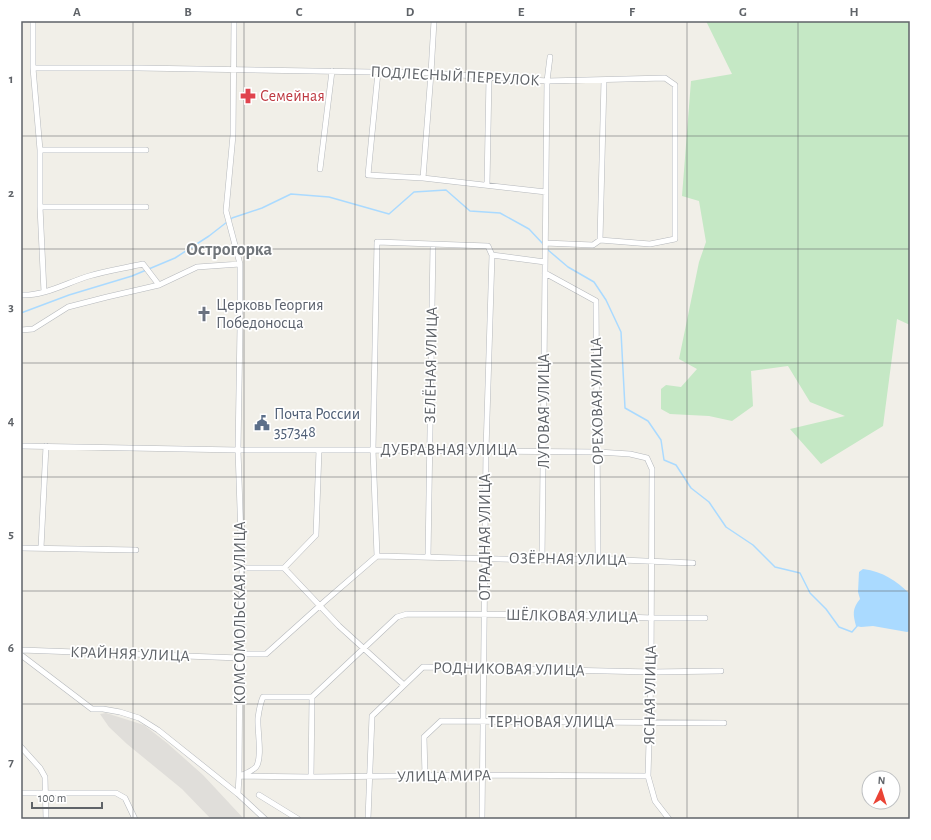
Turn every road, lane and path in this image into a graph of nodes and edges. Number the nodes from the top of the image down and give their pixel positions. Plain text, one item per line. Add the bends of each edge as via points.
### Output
1 (33, 21) edge
2 (234, 21) edge
3 (434, 21) edge
4 (550, 57) dead end
5 (33, 68) junction
6 (234, 70) junction
7 (332, 71) junction
8 (378, 72) junction
9 (432, 73) junction
10 (489, 77) junction
11 (604, 80) junction
12 (547, 81) junction
13 (40, 150) junction
14 (146, 150) dead end
15 (320, 170) dead end
16 (423, 178) junction
17 (487, 185) junction
18 (546, 192) junction
19 (40, 207) junction
20 (146, 207) dead end
21 (600, 240) junction
22 (545, 243) junction
23 (433, 245) junction
24 (492, 255) junction
25 (545, 262) junction
26 (240, 264) junction
27 (545, 273) junction
28 (159, 285) junction
29 (44, 292) junction
30 (21, 295) edge
31 (21, 330) edge
32 (21, 446) edge
33 (46, 446) junction
34 (238, 450) junction
35 (319, 450) junction
36 (373, 450) junction
37 (430, 450) junction
38 (486, 450) junction
39 (544, 451) junction
40 (598, 452) junction
41 (652, 468) joint
42 (21, 548) edge
43 (41, 548) junction
44 (136, 550) dead end
45 (377, 556) junction
46 (428, 557) junction
47 (485, 558) junction
48 (598, 559) junction
49 (542, 560) junction
50 (651, 561) junction
51 (693, 563) dead end
52 (242, 568) junction
53 (284, 568) junction
54 (320, 605) junction
55 (485, 615) junction
56 (652, 618) junction
57 (705, 618) dead end
58 (364, 648) junction
59 (21, 650) edge
60 (21, 655) edge
61 (240, 656) junction
62 (484, 668) junction
63 (721, 671) dead end
64 (651, 672) junction
65 (404, 685) junction
66 (312, 698) junction
67 (483, 721) junction
68 (650, 722) junction
69 (724, 723) dead end
70 (21, 747) edge
71 (239, 776) junction
72 (425, 776) junction
73 (482, 776) junction
74 (648, 776) junction
75 (311, 777) junction
76 (369, 777) junction
77 (21, 793) edge
78 (46, 794) junction
79 (238, 794) junction
80 (259, 795) dead end
81 (46, 819) edge
82 (135, 819) edge
83 (265, 819) edge
84 (298, 819) edge
85 (368, 819) edge
86 (482, 819) edge
87 (669, 819) edge

1 - 5 street
2 - 6 street
3 - 9 street
4 - 12 street
5 - 6 street, ПОДЛЕСНЫЙ ПЕРЕУЛОК
5 - 13 street
6 - 7 street, ПОДЛЕСНЫЙ ПЕРЕУЛОК
6 - 26 street, КОМСОМОЛЬСКАЯ УЛИЦА via 226,211
7 - 8 street, ПОДЛЕСНЫЙ ПЕРЕУЛОК
7 - 15 street
8 - 9 street, ПОДЛЕСНЫЙ ПЕРЕУЛОК
8 - 16 street via 368,175
9 - 10 street, ПОДЛЕСНЫЙ ПЕРЕУЛОК
9 - 16 street
10 - 12 street, ПОДЛЕСНЫЙ ПЕРЕУЛОК
10 - 17 street
11 - 12 street, ПОДЛЕСНЫЙ ПЕРЕУЛОК
11 - 21 street
11 - 21 street, ПОДЛЕСНЫЙ ПЕРЕУЛОК via 665,78 675,85 675,239 650,244
12 - 18 street
13 - 14 street
13 - 19 street
16 - 17 street
17 - 18 street
18 - 22 street
19 - 20 street
19 - 29 street
21 - 22 street via 594,245
22 - 25 street, ЛУГОВАЯ УЛИЦА
23 - 24 street via 488,246
23 - 36 street via 377,242
23 - 37 street, ЗЕЛЁНАЯ УЛИЦА
24 - 25 street
24 - 38 street, ОТРАДНАЯ УЛИЦА
25 - 27 street, ЛУГОВАЯ УЛИЦА
26 - 28 street via 197,267
26 - 34 street, КОМСОМОЛЬСКАЯ УЛИЦА
27 - 39 street, ЛУГОВАЯ УЛИЦА
27 - 40 street, ОРЕХОВАЯ УЛИЦА via 596,301
28 - 29 street via 143,264 89,276
28 - 31 street via 68,307 33,329
29 - 30 street via 30,296
32 - 33 street, ДУБРАВНАЯ УЛИЦА
33 - 34 street, ДУБРАВНАЯ УЛИЦА
33 - 43 street
34 - 35 street, ДУБРАВНАЯ УЛИЦА
34 - 52 street, КОМСОМОЛЬСКАЯ УЛИЦА
35 - 36 street, ДУБРАВНАЯ УЛИЦА
35 - 53 street via 316,535
36 - 37 street, ДУБРАВНАЯ УЛИЦА
36 - 45 street
37 - 38 street, ДУБРАВНАЯ УЛИЦА
37 - 46 street, ЗЕЛЁНАЯ УЛИЦА
38 - 39 street, ДУБРАВНАЯ УЛИЦА
38 - 47 street, ОТРАДНАЯ УЛИЦА
39 - 40 street, ДУБРАВНАЯ УЛИЦА
39 - 49 street, ЛУГОВАЯ УЛИЦА
40 - 41 street, ДУБРАВНАЯ УЛИЦА via 642,456 647,458
40 - 48 street, ОРЕХОВАЯ УЛИЦА
41 - 50 street, ЯСНАЯ УЛИЦА
42 - 43 street
43 - 44 street
45 - 46 street, ОЗЁРНАЯ УЛИЦА
45 - 54 street
46 - 47 street, ОЗЁРНАЯ УЛИЦА
47 - 49 street, ОЗЁРНАЯ УЛИЦА
47 - 55 street, ОТРАДНАЯ УЛИЦА
48 - 49 street, ОЗЁРНАЯ УЛИЦА
48 - 50 street, ОЗЁРНАЯ УЛИЦА
50 - 51 street, ОЗЁРНАЯ УЛИЦА
50 - 56 street, ЯСНАЯ УЛИЦА
52 - 53 street
52 - 61 street, КОМСОМОЛЬСКАЯ УЛИЦА
53 - 54 street
54 - 58 street
54 - 61 street via 266,654
55 - 56 street, ШЁЛКОВАЯ УЛИЦА
55 - 58 street, ШЁЛКОВАЯ УЛИЦА via 407,614 397,617
55 - 62 street, ОТРАДНАЯ УЛИЦА
56 - 57 street, ШЁЛКОВАЯ УЛИЦА
56 - 64 street, ЯСНАЯ УЛИЦА
58 - 65 street
58 - 66 street, ШЁЛКОВАЯ УЛИЦА
59 - 61 street, КРАЙНЯЯ УЛИЦА
60 - 79 street via 92,709 103,708 139,718 158,730
61 - 71 street, КОМСОМОЛЬСКАЯ УЛИЦА
62 - 64 street, РОДНИКОВАЯ УЛИЦА
62 - 65 street, РОДНИКОВАЯ УЛИЦА via 423,667
62 - 67 street, ОТРАДНАЯ УЛИЦА
63 - 64 street, РОДНИКОВАЯ УЛИЦА
64 - 68 street, ЯСНАЯ УЛИЦА
65 - 76 street, РОДНИКОВАЯ УЛИЦА via 372,716
66 - 71 street via 263,697 258,719 259,759 256,766
66 - 75 street
67 - 68 street, ТЕРНОВАЯ УЛИЦА
67 - 72 street, ТЕРНОВАЯ УЛИЦА via 441,721 424,737
67 - 73 street, ОТРАДНАЯ УЛИЦА
68 - 69 street, ТЕРНОВАЯ УЛИЦА
68 - 74 street, ЯСНАЯ УЛИЦА
70 - 78 street via 45,776
71 - 75 street, УЛИЦА МИРА
71 - 79 street, КОМСОМОЛЬСКАЯ УЛИЦА
72 - 73 street, УЛИЦА МИРА
72 - 76 street, УЛИЦА МИРА
73 - 74 street, УЛИЦА МИРА
73 - 86 street, ОТРАДНАЯ УЛИЦА
74 - 87 street, ЯСНАЯ УЛИЦА via 655,801
75 - 76 street, УЛИЦА МИРА
76 - 85 street, РОДНИКОВАЯ УЛИЦА
77 - 78 street
78 - 81 street
78 - 82 street via 116,793 125,798
79 - 83 street
80 - 84 street

